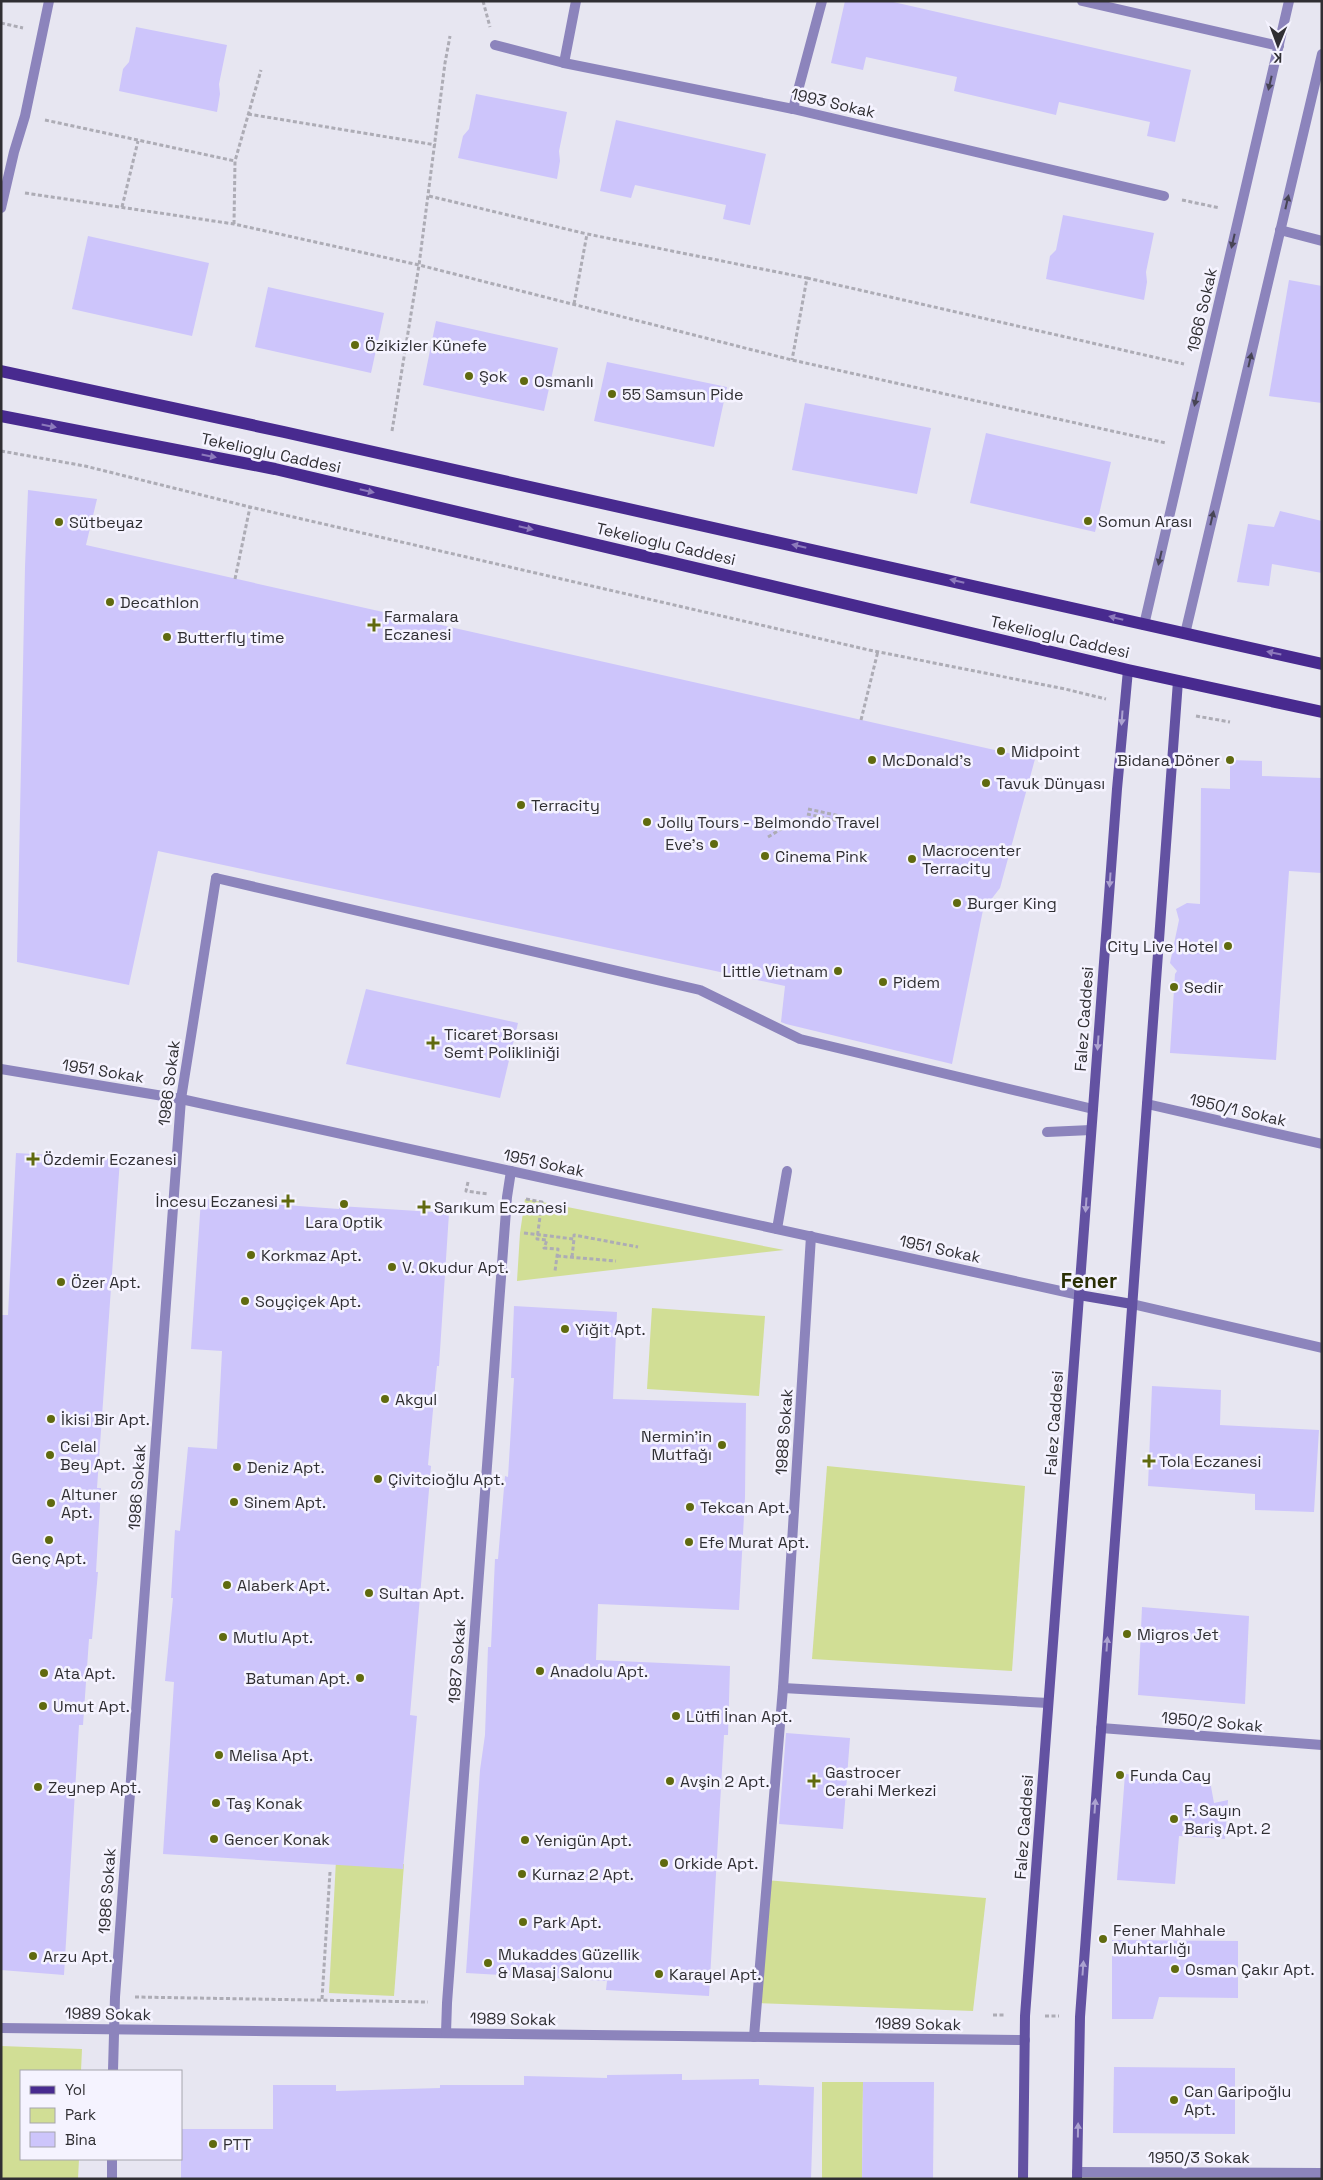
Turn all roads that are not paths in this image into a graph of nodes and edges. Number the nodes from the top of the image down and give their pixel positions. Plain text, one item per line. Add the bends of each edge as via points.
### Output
1 (49, 1) edge
2 (576, 1) edge
3 (822, 1) edge
4 (1082, 1) edge
5 (1289, 1) edge
6 (495, 45) road end
7 (1279, 46) junction
8 (1322, 54) edge
9 (564, 63) junction
10 (793, 109) junction
11 (1164, 196) road end
12 (1, 208) edge
13 (1280, 230) junction
14 (1322, 241) edge
15 (1, 370) edge
16 (1, 416) edge
17 (1144, 625) junction
18 (1185, 634) junction
19 (1322, 664) edge
20 (1128, 670) junction
21 (1178, 681) junction
22 (1322, 712) edge
23 (1, 1070) edge
24 (180, 1099) junction
25 (1147, 1104) junction
26 (1093, 1109) junction
27 (1091, 1130) junction
28 (1047, 1132) dead end
29 (1322, 1144) edge
30 (512, 1171) junction
31 (787, 1171) dead end
32 (777, 1229) junction
33 (811, 1236) junction
34 (1079, 1295) junction
35 (1132, 1304) junction
36 (1322, 1348) edge
37 (783, 1688) junction
38 (1048, 1702) junction
39 (1101, 1728) junction
40 (1322, 1745) edge
41 (1, 2028) edge
42 (113, 2029) junction
43 (446, 2033) junction
44 (754, 2037) junction
45 (1024, 2040) junction
46 (113, 2070) edge
47 (112, 2160) edge
48 (1322, 2173) edge
49 (1077, 2175) edge
50 (112, 2179) edge
51 (1023, 2179) edge

1 - 12 street via 25,116
2 - 9 street
3 - 10 street
4 - 7 street
5 - 7 street, 1966 Sokak
6 - 9 street, 1993 Sokak
7 -> 17 street, 1966 Sokak
13 -> 8 street
9 - 10 street, 1993 Sokak
10 - 11 street, 1993 Sokak
13 - 14 street
18 -> 13 street
17 -> 15 main road, Tekelioglu Caddesi
16 -> 20 main road, Tekelioglu Caddesi via 275,469
17 - 18 main road, Tekelioglu Caddesi
19 -> 18 main road, Tekelioglu Caddesi
20 - 21 main road, Tekelioglu Caddesi
20 -> 26 street, Falez Caddesi
21 - 22 main road, Tekelioglu Caddesi
21 - 25 street
23 - 24 street, 1951 Sokak
24 - 26 street, 1986 Sokak via 216,878 700,990 800,1039
24 - 30 street, 1951 Sokak
24 - 42 street, 1986 Sokak
25 - 29 street, 1950/1 Sokak
25 - 35 street
26 - 27 street, Falez Caddesi
27 - 28 street
27 -> 34 street, Falez Caddesi
30 - 32 street, 1951 Sokak
30 - 43 street, 1987 Sokak
31 - 32 street
32 - 33 street, 1951 Sokak
33 - 34 street, 1951 Sokak
33 - 37 street, 1988 Sokak
34 - 35 street
34 - 38 street, Falez Caddesi
35 - 36 street
39 -> 35 street
37 - 38 street
37 - 44 street, 1988 Sokak
38 - 45 street, Falez Caddesi
39 - 40 street, 1950/2 Sokak
49 -> 39 street via 1080,2017
41 - 42 street, 1989 Sokak
42 - 43 street, 1989 Sokak
42 - 46 street, 1986 Sokak
43 - 44 street, 1989 Sokak
44 - 45 street, 1989 Sokak
45 - 51 street, Falez Caddesi
47 - 50 street
48 - 49 street, 1950/3 Sokak

